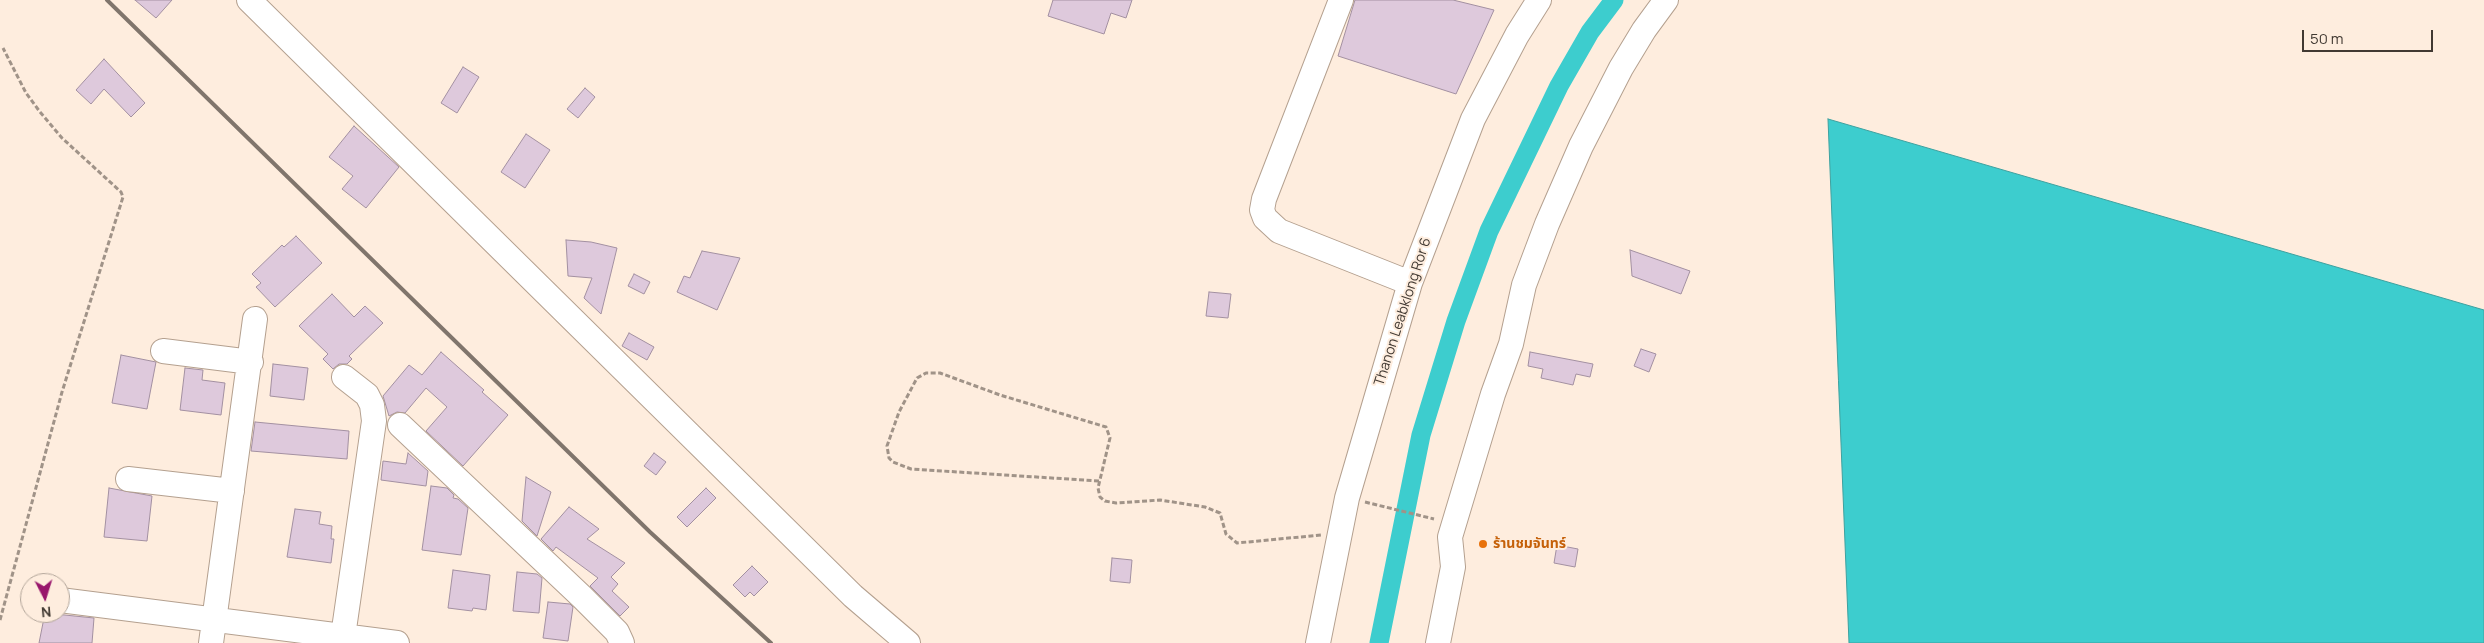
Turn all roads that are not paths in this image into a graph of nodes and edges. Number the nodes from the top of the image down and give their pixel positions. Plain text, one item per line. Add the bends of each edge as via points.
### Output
1 (250, 0) edge
2 (1341, 0) edge
3 (1539, 0) edge
4 (1666, 0) edge
5 (1410, 283) junction
6 (255, 319) dead end
7 (163, 351) dead end
8 (251, 362) junction
9 (344, 377) dead end
10 (400, 425) dead end
11 (128, 479) dead end
12 (232, 491) junction
13 (70, 601) edge
14 (214, 620) junction
15 (343, 639) edge
16 (211, 643) edge
17 (397, 643) edge
18 (622, 643) edge
19 (908, 643) edge
20 (1318, 643) edge
21 (1438, 643) edge

1 - 19 street via 853,596
2 - 5 street via 1262,210 1265,218 1279,231
3 - 5 street, Thanon Leabklong Ror 6 via 1517,34 1473,119
4 - 21 street via 1621,68 1585,137 1546,224 1527,277 1511,344 1450,537 1453,566
5 - 20 street, Thanon Leabklong Ror 6 via 1347,498
6 - 8 street
7 - 8 street
8 - 12 street
9 - 15 street via 367,395 374,422
10 - 18 street via 563,578 615,630
11 - 12 street
12 - 14 street
13 - 14 street
14 - 15 street
14 - 16 street
15 - 17 street

